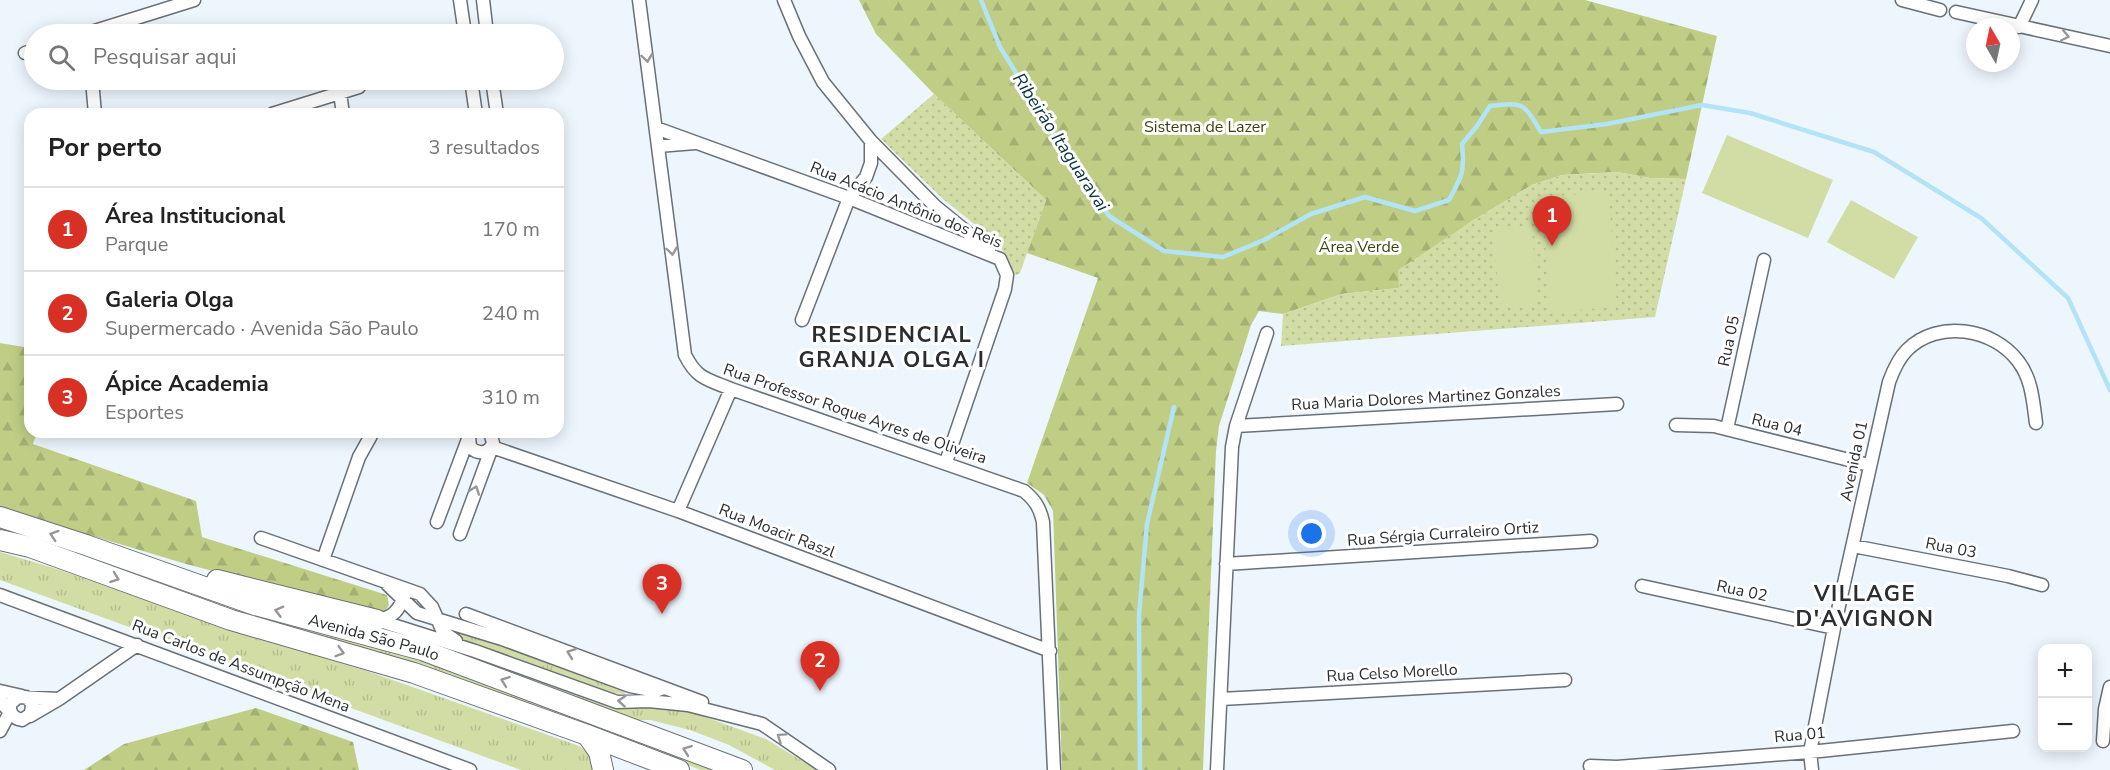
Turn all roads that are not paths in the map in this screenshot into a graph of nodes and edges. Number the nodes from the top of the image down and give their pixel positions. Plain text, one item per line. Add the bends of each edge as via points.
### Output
1 (194, 0) edge
2 (460, 0) edge
3 (483, 0) edge
4 (639, 0) edge
5 (784, 0) edge
6 (1902, 0) edge
7 (2032, 0) edge
8 (1940, 10) dead end
9 (1956, 12) dead end
10 (1981, 18) edge
11 (118, 24) edge
12 (464, 24) edge
13 (486, 24) edge
14 (2020, 25) edge
15 (2020, 27) edge
16 (2110, 46) edge
17 (93, 90) edge
18 (350, 90) edge
19 (472, 90) edge
20 (493, 90) edge
21 (340, 93) junction
22 (94, 108) edge
23 (291, 108) edge
24 (342, 108) edge
25 (475, 108) edge
26 (495, 108) edge
27 (656, 128) junction
28 (871, 141) junction
29 (700, 143) junction
30 (658, 146) junction
31 (849, 198) junction
32 (1000, 259) junction
33 (1764, 260) dead end
34 (802, 320) dead end
35 (1267, 333) dead end
36 (730, 389) junction
37 (1617, 404) dead end
38 (2036, 423) dead end
39 (1676, 424) dead end
40 (1236, 426) junction
41 (1727, 429) junction
42 (361, 438) edge
43 (370, 438) edge
44 (468, 438) edge
45 (470, 438) edge
46 (493, 438) edge
47 (493, 438) edge
48 (496, 438) edge
49 (359, 457) junction
50 (946, 462) junction
51 (1869, 465) junction
52 (678, 511) junction
53 (0, 517) edge
54 (437, 522) dead end
55 (460, 534) dead end
56 (261, 538) dead end
57 (0, 540) edge
58 (1591, 541) dead end
59 (86, 545) junction
60 (1853, 546) junction
61 (323, 560) junction
62 (1226, 564) junction
63 (2042, 585) dead end
64 (1642, 586) dead end
65 (0, 595) edge
66 (405, 595) junction
67 (466, 614) dead end
68 (438, 619) junction
69 (378, 620) junction
70 (1834, 628) junction
71 (137, 645) junction
72 (475, 651) junction
73 (1050, 651) junction
74 (1565, 680) dead end
75 (2110, 687) edge
76 (665, 688) junction
77 (0, 691) edge
78 (24, 697) junction
79 (59, 699) junction
80 (1221, 699) junction
81 (0, 700) edge
82 (10, 712) junction
83 (28, 717) junction
84 (762, 724) junction
85 (0, 731) edge
86 (2013, 731) dead end
87 (587, 735) junction
88 (0, 736) edge
89 (2103, 741) dead end
90 (1810, 752) junction
91 (1590, 766) dead end
92 (471, 770) edge
93 (603, 770) edge
94 (679, 770) edge
95 (742, 770) edge
96 (829, 770) edge
97 (1054, 770) edge
98 (1217, 770) edge
99 (1812, 770) edge

1 - 11 street
2 - 12 street
3 - 13 street
4 -> 27 street, Rua Professor Roque Ayres de Oliveira
5 - 28 street via 823,82
6 - 8 street
7 - 14 street
9 - 10 street
15 -> 16 street
17 - 22 street
18 - 21 street
19 - 25 street
20 - 26 street
21 - 23 street
21 - 24 street
27 - 29 street, Rua Acácio Antônio dos Reis
27 - 30 street, Rua Professor Roque Ayres de Oliveira
28 - 31 street via 867,177
28 - 32 street via 935,206
29 - 30 street, Rua Acácio Antônio dos Reis
29 - 31 street, Rua Acácio Antônio dos Reis
30 -> 36 street, Rua Professor Roque Ayres de Oliveira via 685,355 703,378
31 - 32 street, Rua Acácio Antônio dos Reis
31 - 34 street
32 - 50 street, Rua Acácio Antônio dos Reis via 1007,275 1005,289
33 - 41 street, Rua 05
35 - 40 street
36 - 50 street, Rua Professor Roque Ayres de Oliveira
36 - 52 street
37 - 40 street, Rua Maria Dolores Martinez Gonzales
38 - 51 street, Avenida 01 via 2030,384 2011,352 1978,333 1940,333 1906,350 1888,381
39 - 41 street, Rua 04
40 - 62 street
41 - 51 street, Rua 04
42 - 49 street
43 - 49 street
44 - 54 street
45 - 46 street, Rua Moacir Raszl via 470,447 477,452 486,452
55 -> 47 street
48 - 52 street, Rua Moacir Raszl
49 - 61 street
50 - 73 street, Rua Professor Roque Ayres de Oliveira via 1023,491 1034,499 1043,522
51 - 60 street, Avenida 01
52 - 73 street, Rua Moacir Raszl
59 -> 53 main road, Avenida São Paulo
56 - 61 street
57 -> 87 main road, Avenida São Paulo via 41,551 231,620 414,673
58 - 62 street, Rua Sérgia Curraleiro Ortiz
59 - 69 main road
95 -> 59 main road, Avenida São Paulo via 422,650 255,605
60 - 63 street, Rua 03
60 - 70 street, Avenida 01
61 - 66 street via 387,584
62 - 80 street
64 - 70 street, Rua 02
65 - 71 street, Rua Carlos de Assumpção Mena
66 - 68 street via 417,613
66 - 69 street via 398,611
76 -> 67 street
68 - 72 street via 447,636
68 - 76 street via 630,686 656,691
69 - 72 street
70 - 90 street, Avenida 01
71 - 79 street
71 - 92 street, Rua Carlos de Assumpção Mena
84 -> 72 street via 688,705 617,702
73 - 97 street, Rua Professor Roque Ayres de Oliveira
74 - 80 street, Rua Celso Morello
75 - 89 street via 2104,709
76 - 84 street
77 - 78 street
78 - 79 street
78 - 82 street via 12,701
78 - 83 street via 33,706
79 - 83 street
80 - 98 street
81 - 82 street
82 - 83 street via 18,719
82 - 85 street
83 - 88 street
96 -> 84 street
86 - 90 street, Rua 01
87 - 93 main road via 599,752
87 - 94 main road, Avenida São Paulo
90 - 91 street, Rua 01
90 - 99 street, Avenida 01

